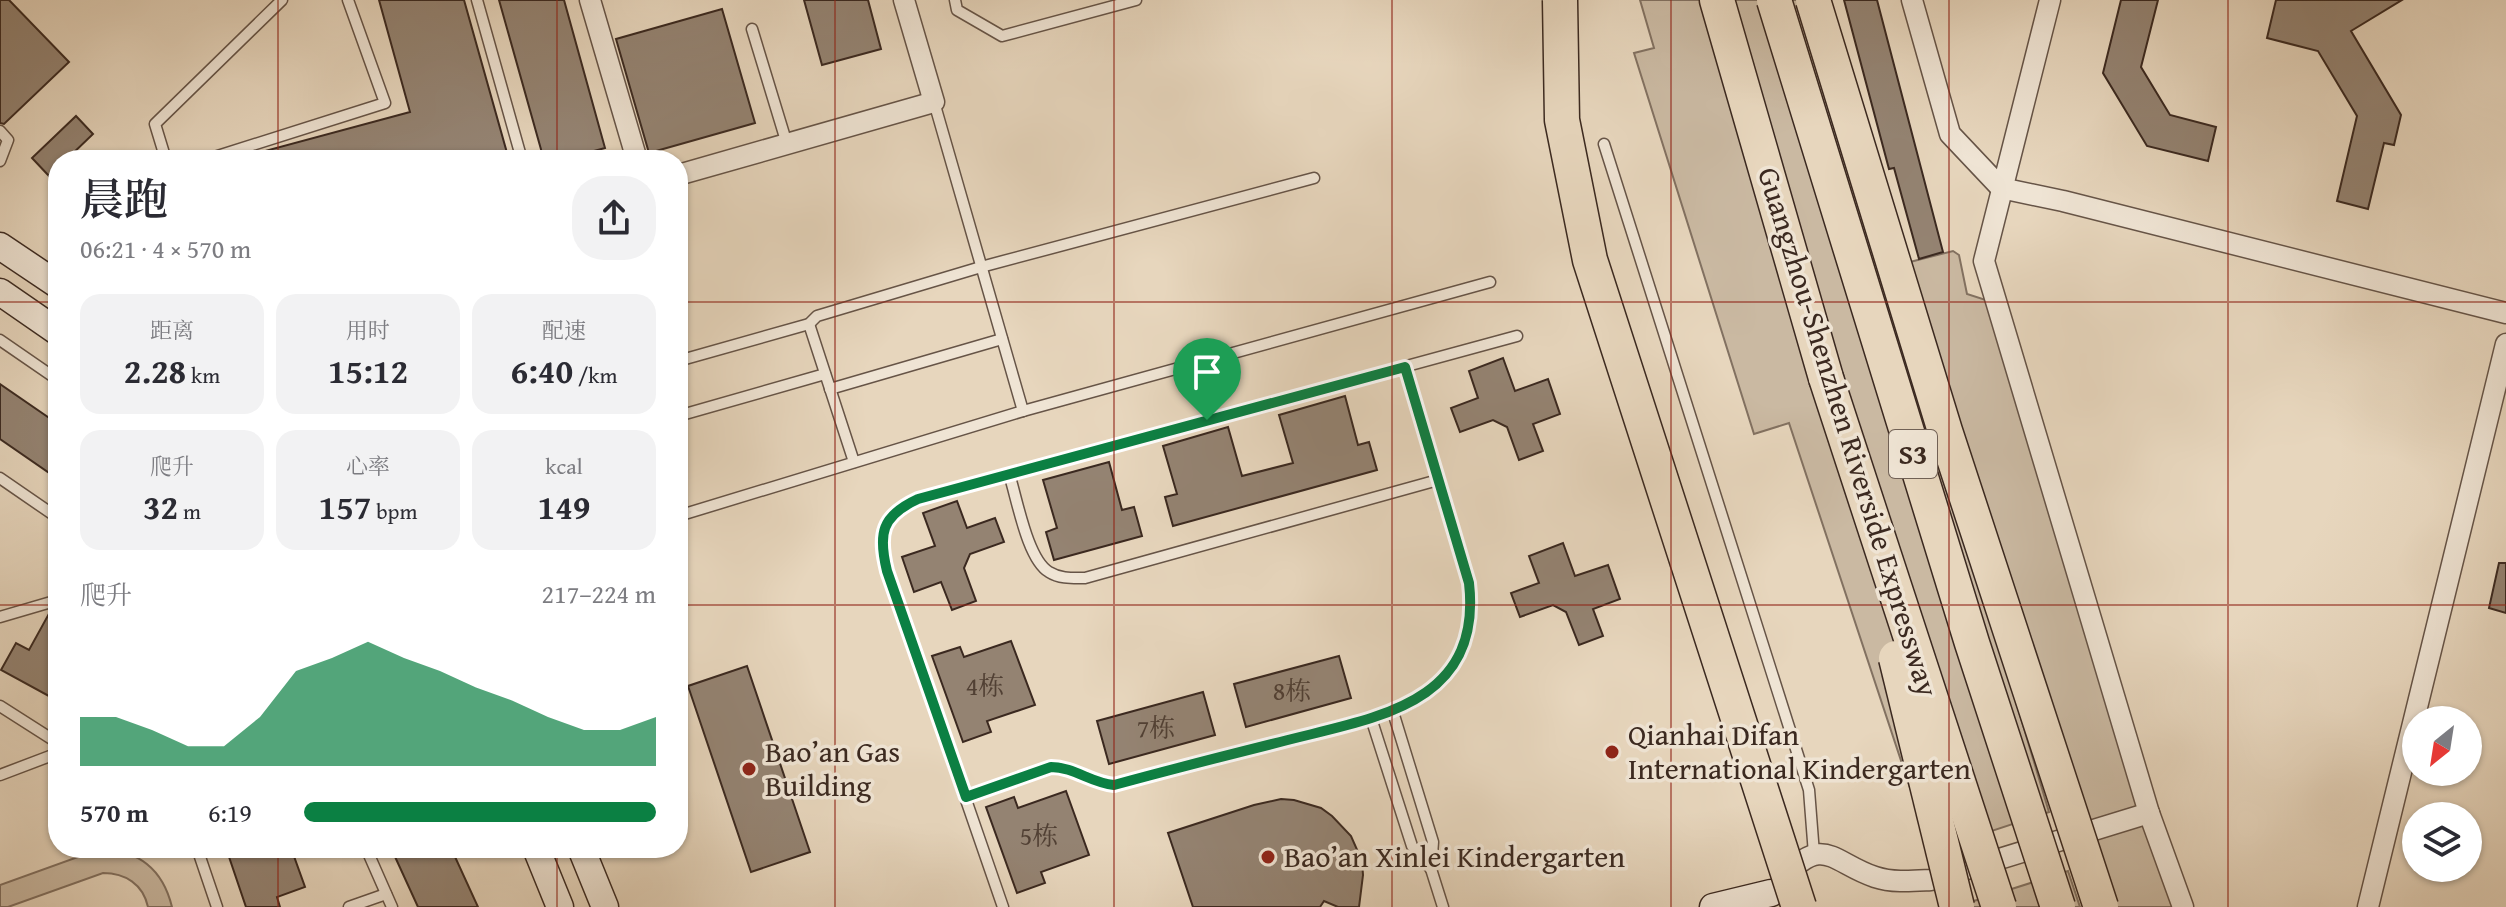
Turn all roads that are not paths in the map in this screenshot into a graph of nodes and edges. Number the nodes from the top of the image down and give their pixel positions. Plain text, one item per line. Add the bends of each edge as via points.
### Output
1 (282, 0) edge
2 (348, 0) edge
3 (477, 0) edge
4 (590, 0) edge
5 (904, 0) edge
6 (955, 0) edge
7 (1136, 0) edge
8 (1560, 0) edge
9 (1717, 0) edge
10 (1774, 0) edge
11 (1813, 0) edge
12 (1912, 0) edge
13 (2050, 0) edge
14 (752, 29) dead end
15 (934, 102) junction
16 (0, 131) edge
17 (787, 144) junction
18 (1604, 144) dead end
19 (163, 150) edge
20 (237, 150) edge
21 (519, 150) edge
22 (634, 150) edge
23 (0, 161) edge
24 (688, 172) edge
25 (1314, 178) dead end
26 (2001, 188) junction
27 (0, 246) edge
28 (981, 267) junction
29 (48, 276) edge
30 (1490, 282) dead end
31 (0, 292) edge
32 (2506, 313) edge
33 (809, 324) junction
34 (48, 325) edge
35 (1517, 336) dead end
36 (1002, 339) junction
37 (0, 340) edge
38 (2506, 344) edge
39 (688, 358) edge
40 (1405, 367) junction
41 (48, 373) edge
42 (825, 374) junction
43 (1826, 378) junction
44 (830, 389) junction
45 (1023, 411) junction
46 (688, 413) edge
47 (854, 462) junction
48 (1009, 474) junction
49 (0, 478) edge
50 (1438, 480) junction
51 (48, 511) edge
52 (688, 513) edge
53 (48, 603) edge
54 (0, 617) edge
55 (0, 706) edge
56 (1393, 712) junction
57 (1371, 718) junction
58 (48, 737) edge
59 (48, 757) edge
60 (0, 775) edge
61 (966, 797) junction
62 (2149, 813) junction
63 (1814, 854) junction
64 (200, 858) edge
65 (370, 858) edge
66 (540, 858) edge
67 (585, 858) edge
68 (1431, 869) junction
69 (386, 894) junction
70 (1773, 902) edge
71 (217, 907) edge
72 (349, 907) edge
73 (392, 907) edge
74 (560, 907) edge
75 (605, 907) edge
76 (1003, 907) edge
77 (1443, 907) edge
78 (1713, 907) edge
79 (1957, 907) edge
80 (1999, 907) edge
81 (2058, 907) edge
82 (2101, 907) edge
83 (2183, 907) edge
84 (2368, 907) edge

1 - 19 lane via 155,124
2 - 20 lane via 385,103
3 - 21 lane
4 - 22 street
5 - 15 street
6 - 7 lane via 957,10 1002,36
8 - 70 highway, bridge via 1562,120 1590,260
9 - 43 highway, Guangzhou-Shenzhen Riverside Expressway / S3
10 - 81 highway, Guangzhou-Shenzhen Riverside Expressway / S3, bridge
11 - 82 highway, bridge via 1945,431
12 - 26 street via 1950,134
13 - 26 street
14 - 17 lane
15 - 17 street
15 - 28 lane
16 - 23 lane via 8,140
17 - 24 street
18 - 63 lane via 1809,790
25 - 28 lane
26 - 32 street
26 - 62 street via 1984,261
27 - 29 main road
28 - 33 lane via 817,316
28 - 36 lane
30 - 45 lane
31 - 34 main road
33 - 39 lane
33 - 42 lane
35 - 40 lane
36 - 44 lane
36 - 45 lane
37 - 41 lane
38 - 84 street
40 - 48 lane
40 - 50 lane
42 - 44 lane
42 - 46 lane
43 - 79 highway, bridge
43 - 80 highway, Guangzhou-Shenzhen Riverside Expressway / S3, bridge
44 - 47 lane
45 - 47 lane
47 - 52 lane
48 - 50 lane via 1035,559 1065,578 1085,578
48 - 61 lane via 905,505 892,515 882,537 887,571
49 - 51 lane
50 - 56 lane via 1469,583 1469,630 1448,673
53 - 54 lane
55 - 58 lane
56 - 57 lane
56 - 68 lane via 1433,842
57 - 61 lane via 1114,785 1051,767
57 - 68 lane via 1412,846
59 - 60 lane
61 - 76 lane
62 - 63 street via 1931,880 1874,877 1833,856
62 - 83 street
63 - 70 street via 1799,861
64 - 71 lane
65 - 69 lane
66 - 74 main road
67 - 75 main road
68 - 77 lane
69 - 72 lane
69 - 73 lane
70 - 78 main road

